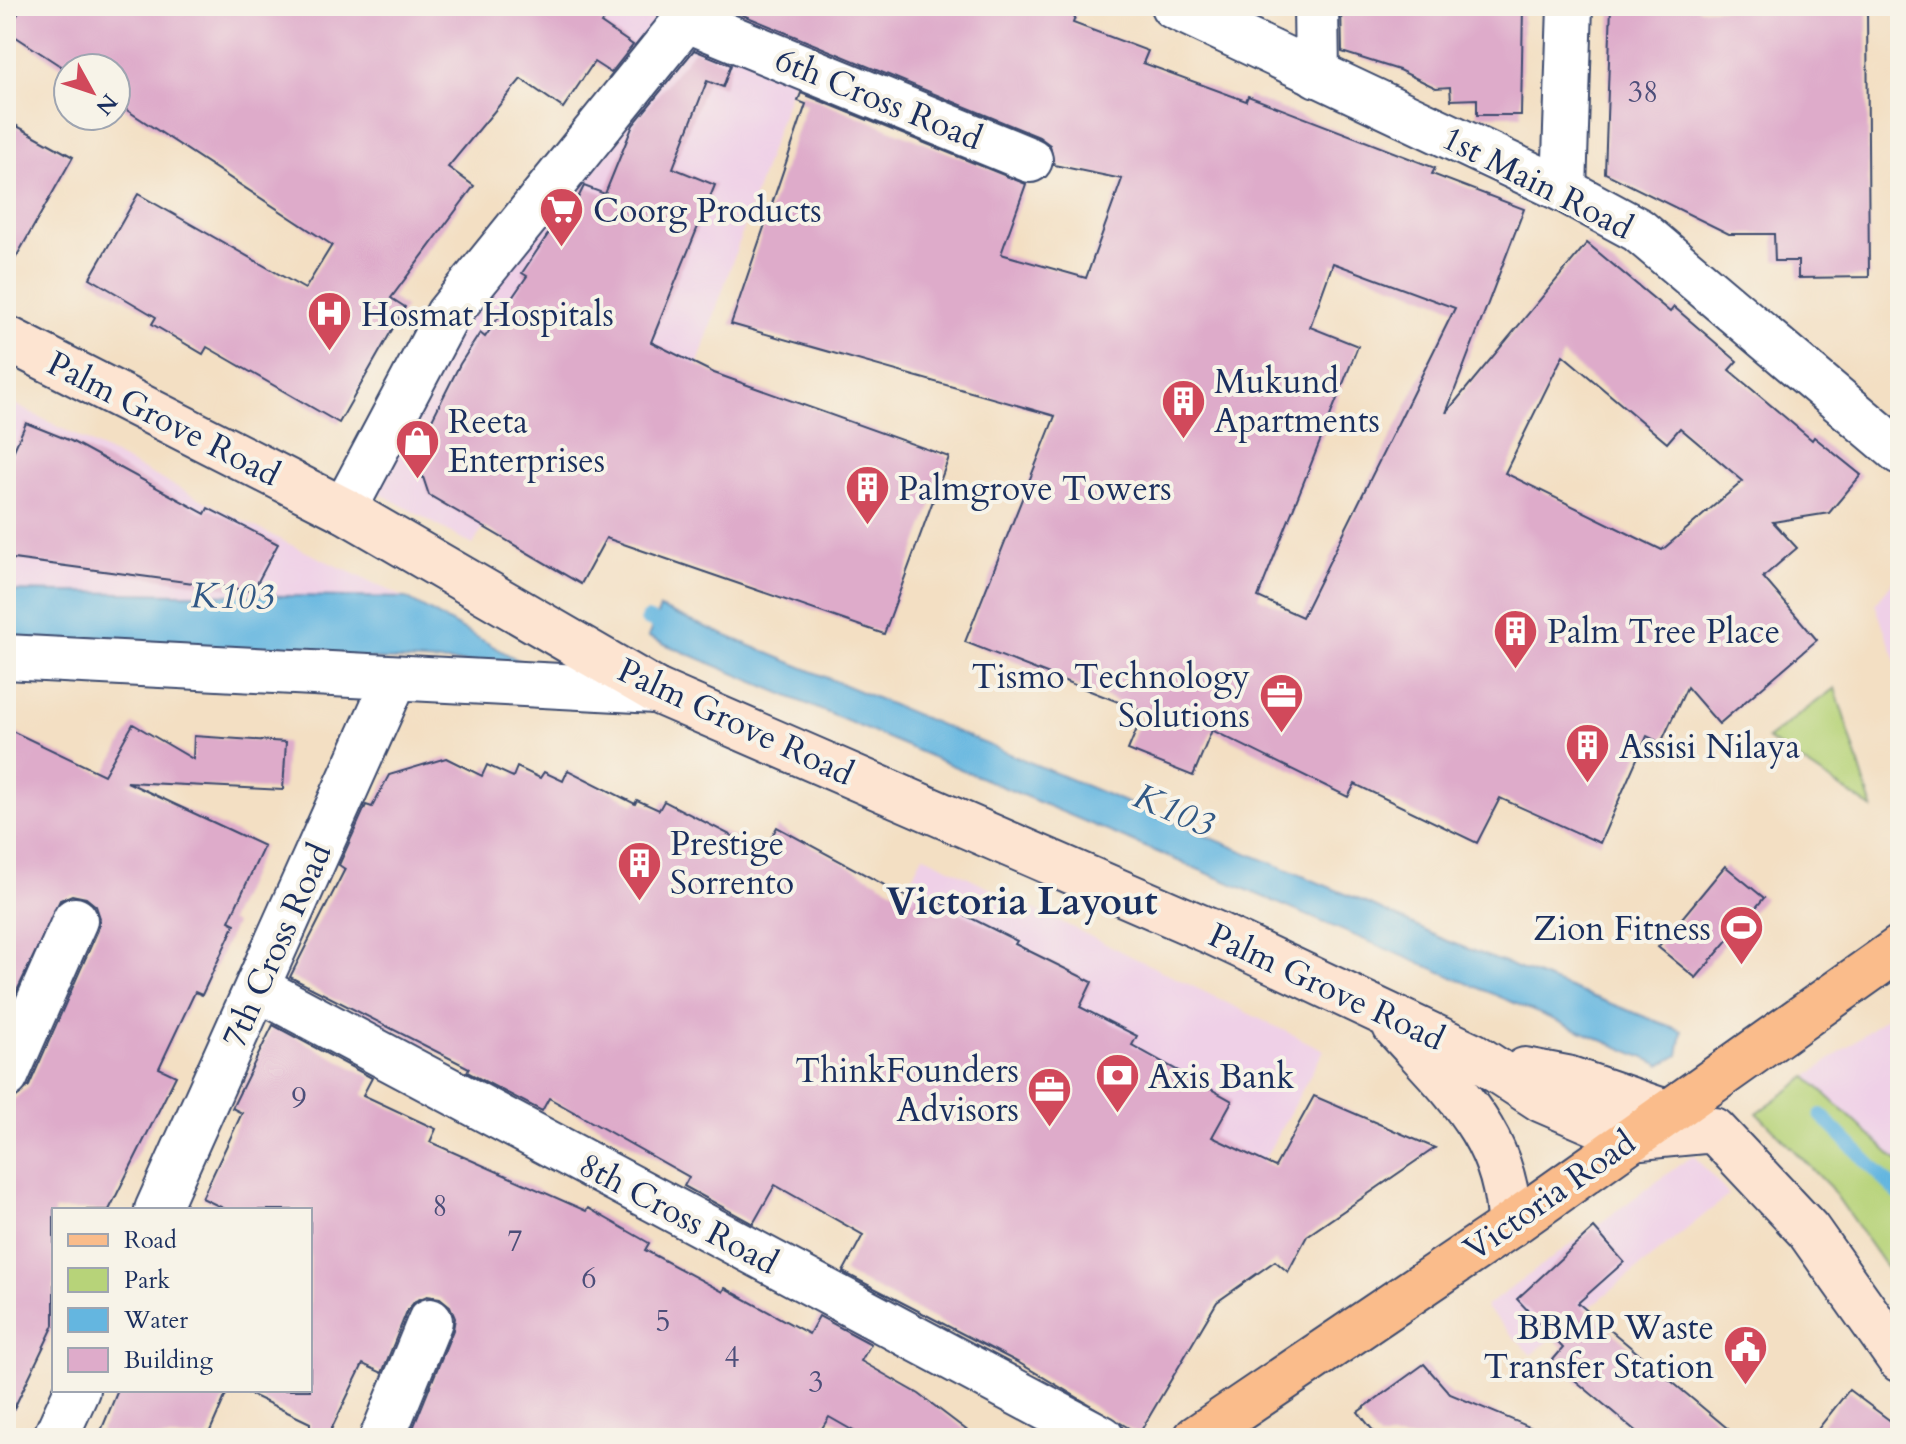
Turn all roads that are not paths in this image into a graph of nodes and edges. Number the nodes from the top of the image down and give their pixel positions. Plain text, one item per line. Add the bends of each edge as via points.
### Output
1 (1173, 6) edge
2 (1316, 6) edge
3 (1570, 6) edge
4 (687, 10) edge
5 (1317, 75) junction
6 (1030, 160) dead end
7 (1564, 190) junction
8 (6, 338) edge
9 (1900, 452) edge
10 (344, 510) junction
11 (6, 657) edge
12 (395, 679) junction
13 (656, 691) junction
14 (75, 920) dead end
15 (1900, 948) edge
16 (257, 988) junction
17 (1383, 1013) junction
18 (1487, 1062) junction
19 (6, 1076) edge
20 (1676, 1105) junction
21 (1714, 1130) junction
22 (1630, 1138) junction
23 (158, 1208) edge
24 (1509, 1226) junction
25 (430, 1321) dead end
26 (1900, 1360) edge
27 (76, 1392) edge
28 (55, 1438) edge
29 (382, 1438) edge
30 (1102, 1438) edge
31 (1196, 1438) edge

1 - 5 street, 1st Main Road
2 - 5 street
3 - 7 street
4 - 6 street, 6th Cross Road
4 - 10 street via 448,314
5 - 7 street, 1st Main Road
7 - 9 street, 1st Main Road via 1638,230
8 - 10 street, Palm Grove Road
10 - 13 street, Palm Grove Road
11 - 12 street
12 - 13 street
12 - 16 street, 7th Cross Road
13 - 17 street, Palm Grove Road via 1025,848
14 - 19 street
15 - 20 main road, Victoria Road
16 - 23 street, 7th Cross Road
16 - 30 street, 8th Cross Road
17 - 18 street, Palm Grove Road
17 - 24 street via 1485,1130 1505,1178
18 - 20 street, Palm Grove Road
18 - 22 street, Palm Grove Road via 1542,1100
20 - 21 street
20 - 22 main road, Victoria Road
21 - 22 street
21 - 26 street via 1808,1230
22 - 24 main road, Victoria Road
24 - 31 main road, Victoria Road
25 - 29 street
27 - 28 street

